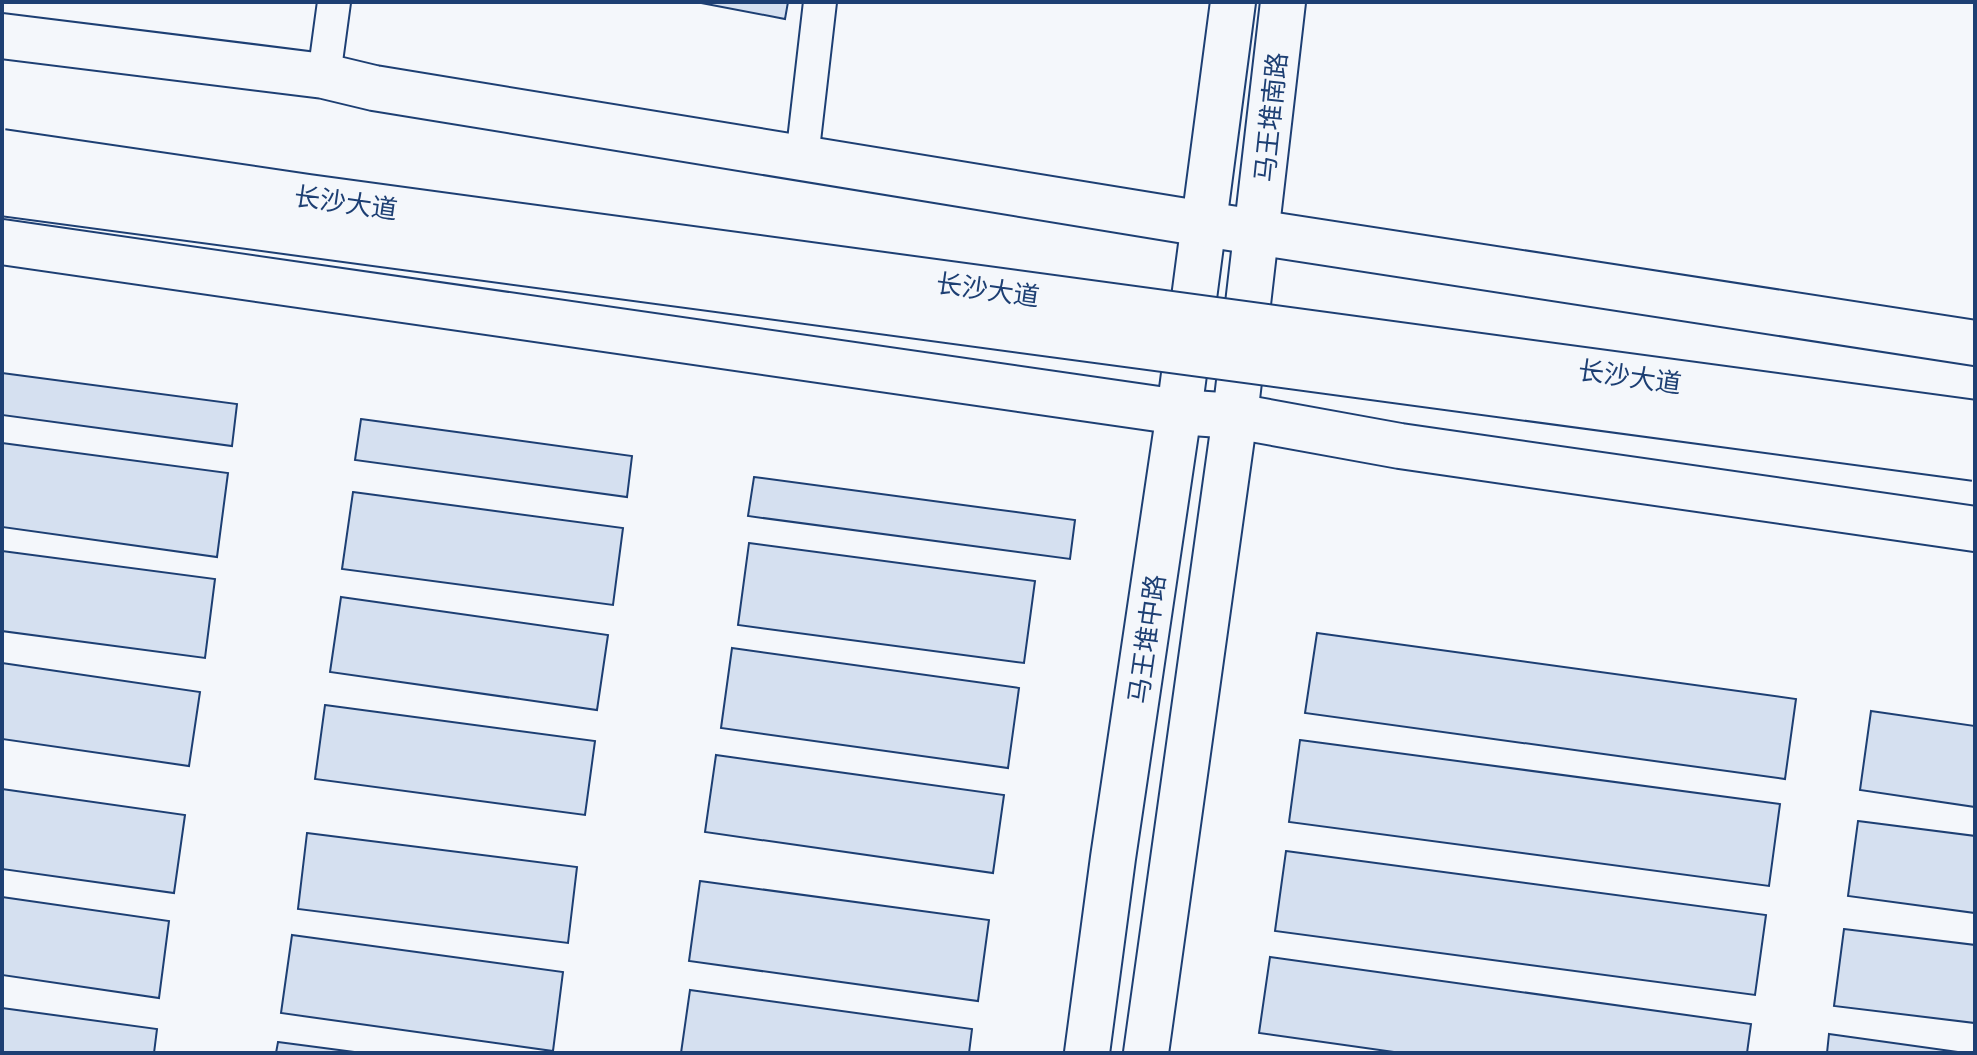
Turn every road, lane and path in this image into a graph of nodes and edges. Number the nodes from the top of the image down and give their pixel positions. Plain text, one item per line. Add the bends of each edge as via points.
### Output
1 (334, 2) edge
2 (820, 2) edge
3 (1233, 2) edge
4 (1283, 2) edge
5 (2, 36) edge
6 (324, 76) junction
7 (2, 152) edge
8 (802, 158) junction
9 (2, 193) edge
10 (1204, 224) junction
11 (1257, 232) junction
12 (2, 242) edge
13 (1975, 343) edge
14 (1179, 412) junction
15 (1235, 416) junction
16 (1975, 423) edge
17 (1975, 458) edge
18 (1975, 529) edge
19 (1087, 1053) edge
20 (1146, 1053) edge

1 - 6 street
2 - 8 street
3 - 10 main road, 马王堆南路
4 - 11 main road, 马王堆南路
5 - 6 main road
6 - 8 main road
7 - 16 main road, 长沙大道, bridge
8 - 10 main road
9 - 17 main road, 长沙大道, bridge
10 - 11 main road
10 - 14 main road, 马王堆中路
11 - 13 main road
11 - 15 main road
12 - 14 main road
14 - 15 main road
14 - 19 main road, 马王堆中路
15 - 18 main road via 1400,446
15 - 20 main road

